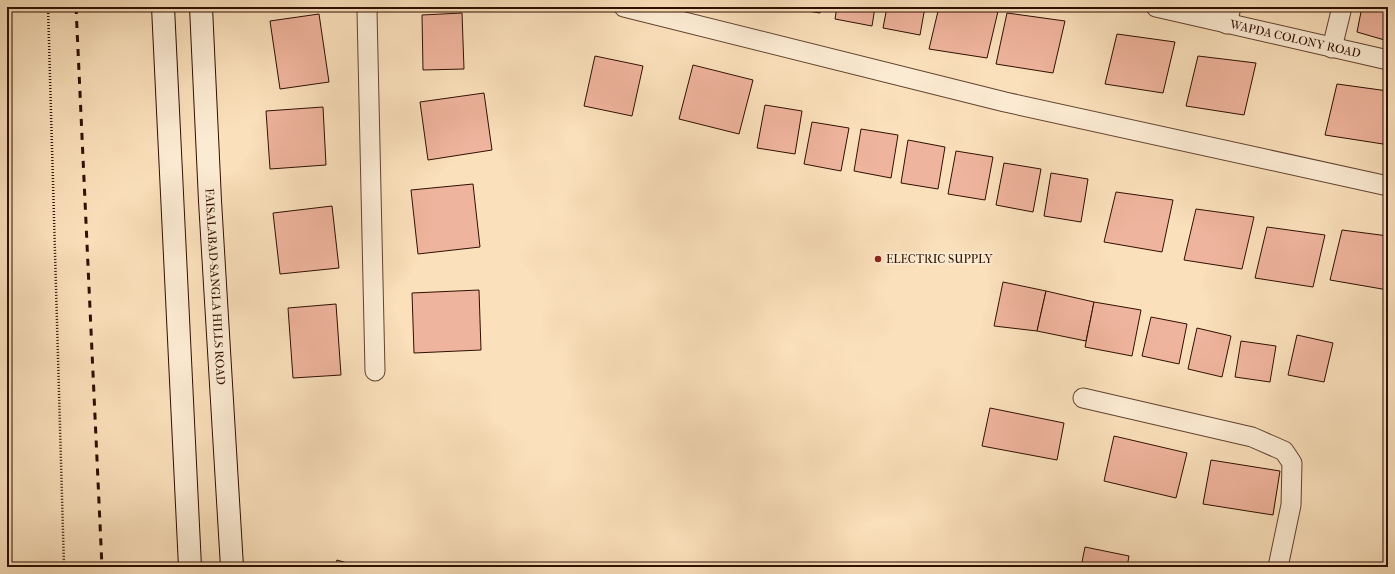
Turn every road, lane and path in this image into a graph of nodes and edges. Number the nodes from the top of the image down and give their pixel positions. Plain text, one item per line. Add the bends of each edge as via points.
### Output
1 (48, 7) edge
2 (163, 7) edge
3 (201, 7) edge
4 (369, 7) edge
5 (624, 7) edge
6 (1156, 7) edge
7 (1342, 7) edge
8 (1229, 16) edge
9 (1332, 48) junction
10 (1388, 60) edge
11 (1388, 186) edge
12 (374, 371) dead end
13 (1083, 398) dead end
14 (64, 567) edge
15 (190, 567) edge
16 (232, 567) edge
17 (1278, 567) edge

1 - 14 path
2 - 15 main road
3 - 16 main road, FAISALABAD-SANGLA HILLS ROAD
4 - 12 street via 367,19
5 - 11 street via 1005,102
6 - 8 street, WAPDA COLONY ROAD
7 - 9 street
8 - 9 street, WAPDA COLONY ROAD
9 - 10 street, WAPDA COLONY ROAD
13 - 17 street via 1252,437 1284,451 1292,463 1291,505

